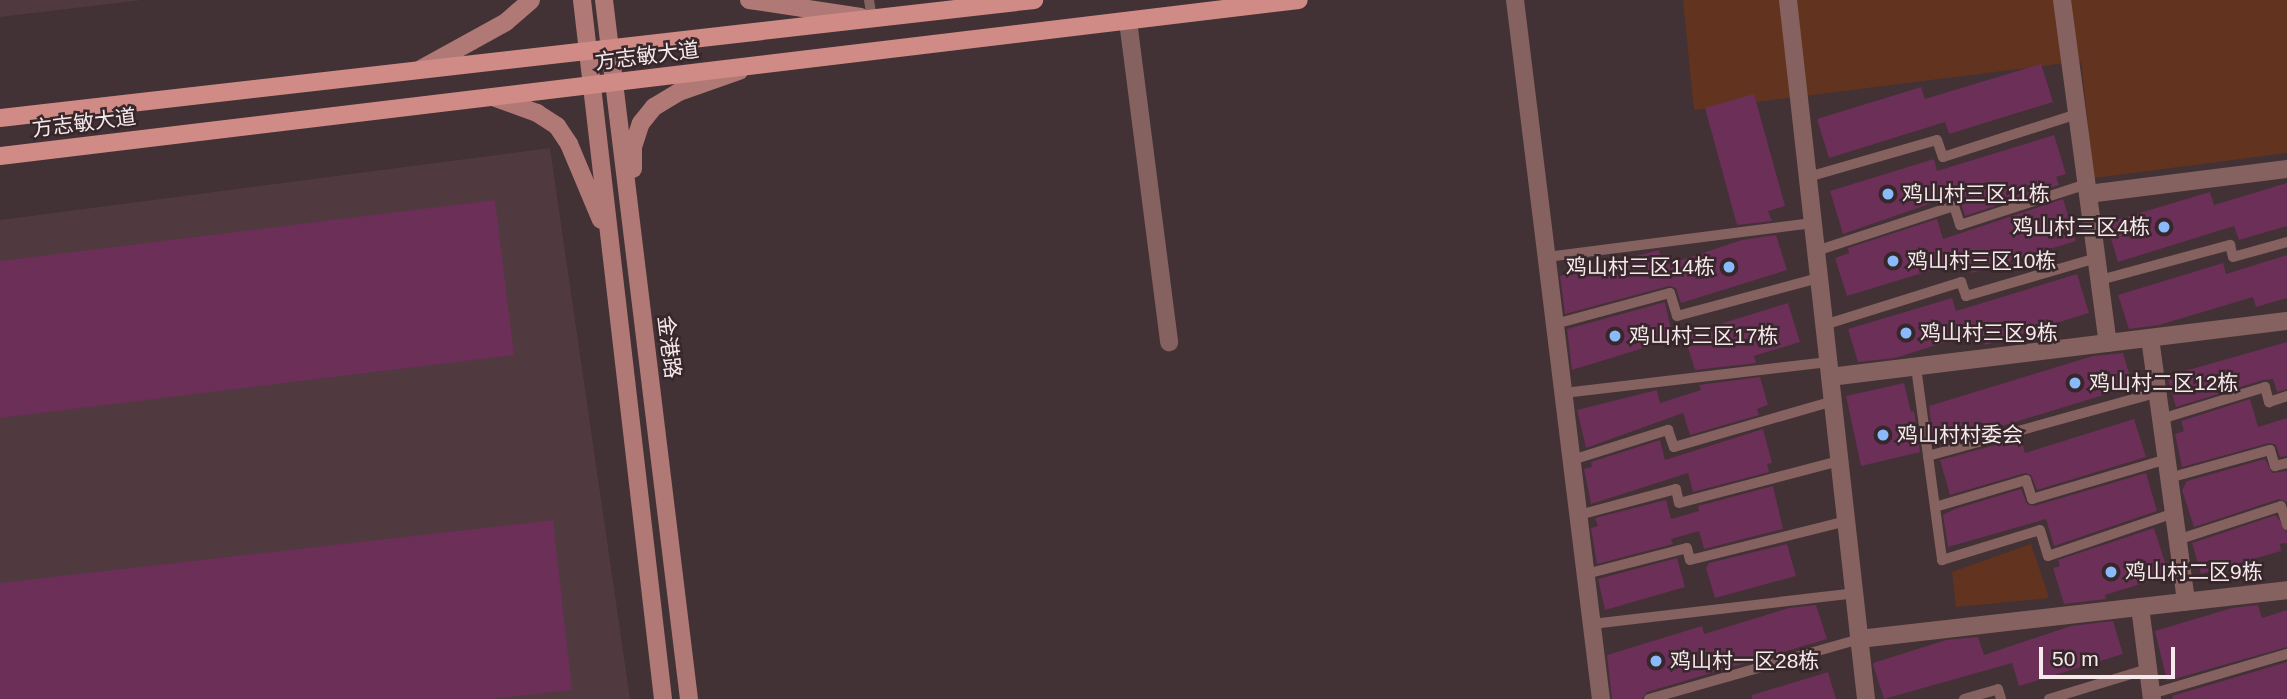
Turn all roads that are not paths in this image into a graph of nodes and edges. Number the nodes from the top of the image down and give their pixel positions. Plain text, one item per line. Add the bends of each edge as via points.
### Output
1 (531, 0) edge
2 (582, 0) edge
3 (604, 0) edge
4 (749, 0) edge
5 (869, 0) edge
6 (1028, 0) edge
7 (1034, 0) edge
8 (1299, 0) edge
9 (1515, 0) edge
10 (1788, 0) edge
11 (2062, 0) edge
12 (872, 18) junction
13 (1128, 21) junction
14 (610, 47) junction
15 (588, 50) junction
16 (753, 66) junction
17 (421, 69) junction
18 (613, 83) junction
19 (592, 85) junction
20 (493, 97) junction
21 (2077, 114) junction
22 (0, 118) edge
23 (0, 156) edge
24 (2287, 169) edge
25 (1808, 177) junction
26 (2087, 189) junction
27 (1813, 223) junction
28 (632, 236) junction
29 (610, 242) junction
30 (2287, 242) edge
31 (1816, 251) junction
32 (1547, 257) junction
33 (2097, 258) junction
34 (1819, 278) junction
35 (2100, 280) junction
36 (2287, 321) edge
37 (1555, 324) junction
38 (1824, 325) junction
39 (2150, 338) junction
40 (1169, 342) dead end
41 (2108, 343) junction
42 (1916, 367) junction
43 (1829, 370) junction
44 (2158, 392) junction
45 (1564, 393) junction
46 (2287, 397) edge
47 (1833, 401) junction
48 (2161, 419) junction
49 (1928, 456) junction
50 (2166, 458) junction
51 (1572, 460) junction
52 (1839, 461) junction
53 (2287, 463) edge
54 (2169, 478) junction
55 (1935, 507) junction
56 (2174, 513) junction
57 (1579, 515) junction
58 (1846, 521) junction
59 (2287, 525) edge
60 (2177, 540) junction
61 (1586, 574) junction
62 (2287, 590) edge
63 (1854, 593) junction
64 (2186, 602) junction
65 (2140, 607) junction
66 (1592, 624) junction
67 (1859, 639) junction
68 (2287, 654) edge
69 (2148, 669) junction
70 (2152, 696) edge
71 (663, 699) edge
72 (690, 699) edge
73 (1601, 699) edge
74 (1649, 699) edge
75 (1866, 699) edge
76 (1964, 699) edge
77 (2001, 699) edge
78 (2049, 699) edge

1 - 17 main road via 506,22
2 - 15 main road
3 - 14 main road, 金港路
4 - 12 main road
5 - 12 lane
6 - 7 main road, 方志敏大道
6 - 12 main road, 方志敏大道
8 - 13 main road, 方志敏大道
9 - 32 street
10 - 25 street
11 - 21 street
12 - 14 main road, 方志敏大道
13 - 16 main road, 方志敏大道
13 - 40 street
14 - 15 main road, 方志敏大道
14 - 18 main road, 金港路
15 - 17 main road, 方志敏大道
15 - 19 main road
16 - 18 main road, 方志敏大道
16 - 28 main road via 679,93 654,107 641,123 633,147
17 - 22 main road, 方志敏大道
18 - 19 main road, 方志敏大道
18 - 28 main road, 金港路
19 - 20 main road, 方志敏大道
19 - 29 main road
20 - 23 main road, 方志敏大道
20 - 29 main road via 537,113 557,126
21 - 25 lane via 1943,157 1937,140
21 - 26 street
24 - 26 street
25 - 27 street
26 - 31 lane via 1961,225 1954,206
26 - 33 street
27 - 31 street
27 - 32 lane
28 - 72 main road, 金港路
29 - 71 main road
30 - 35 lane via 2233,257 2230,244
31 - 34 street
32 - 37 street
33 - 35 street
33 - 38 lane via 1966,296 1961,282
34 - 37 lane via 1677,316 1670,293
34 - 38 street
35 - 41 street
36 - 39 street
37 - 45 street
38 - 43 street
39 - 41 street
39 - 44 street
41 - 42 street
42 - 43 street
42 - 49 lane
43 - 45 lane
43 - 47 street
44 - 48 street
44 - 49 lane
45 - 51 street
46 - 48 lane via 2269,402 2265,387
47 - 51 lane via 1674,447 1668,429
47 - 52 street
48 - 50 street
49 - 55 lane
50 - 54 street
50 - 55 lane via 2032,499 2026,480
51 - 57 street
52 - 57 lane via 1679,503 1676,489
52 - 58 street
53 - 54 lane via 2275,466 2270,450
54 - 56 street
55 - 56 lane via 1942,560 2040,530 2048,556
56 - 60 street
57 - 61 street
58 - 61 lane via 1690,560 1687,548
58 - 63 street
59 - 60 lane via 2281,506
60 - 64 street
61 - 66 street
62 - 64 street
63 - 66 lane
63 - 67 street
64 - 65 street
65 - 67 street
65 - 69 street
66 - 73 street
67 - 74 lane
67 - 75 street
68 - 70 lane
69 - 70 street
69 - 78 lane
76 - 77 lane via 1998,689

